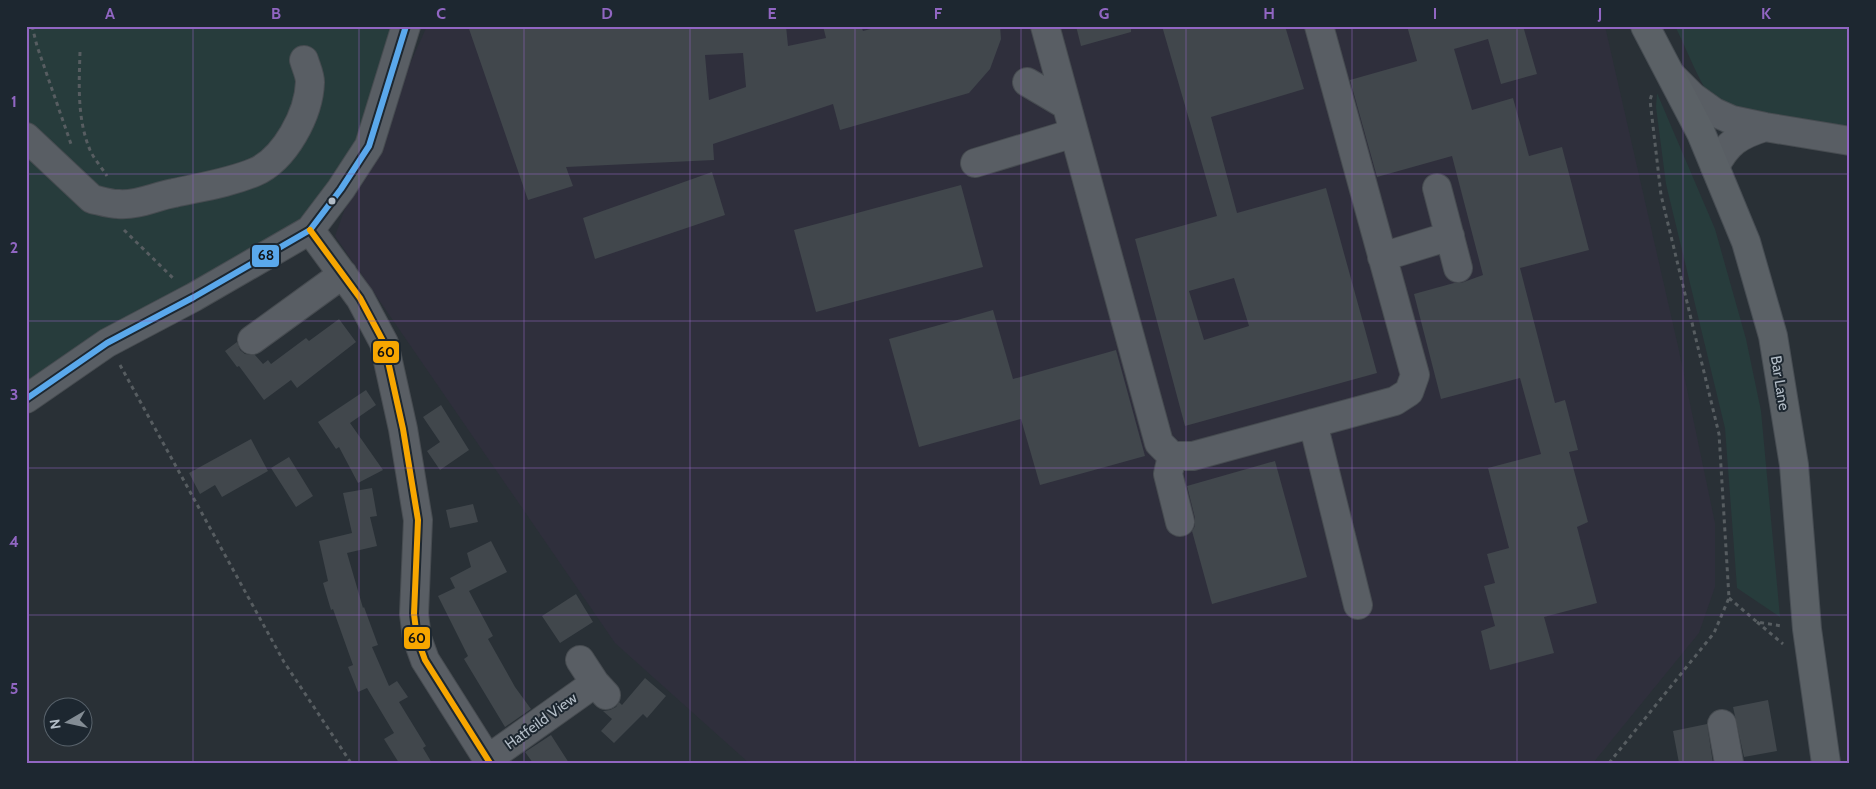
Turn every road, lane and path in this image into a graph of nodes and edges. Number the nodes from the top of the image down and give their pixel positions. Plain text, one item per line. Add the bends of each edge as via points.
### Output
1 (32, 26) edge
2 (406, 26) edge
3 (1045, 26) edge
4 (1319, 26) edge
5 (1645, 26) edge
6 (80, 52) dead end
7 (304, 60) dead end
8 (1666, 67) junction
9 (1027, 82) dead end
10 (1066, 105) junction
11 (1764, 127) junction
12 (1074, 133) junction
13 (26, 136) edge
14 (1850, 142) edge
15 (50, 159) edge
16 (975, 163) dead end
17 (1715, 167) junction
18 (1437, 188) dead end
19 (138, 203) junction
20 (119, 225) dead end
21 (310, 230) junction
22 (1450, 236) junction
23 (1382, 257) junction
24 (1458, 268) dead end
25 (343, 274) junction
26 (194, 298) junction
27 (252, 340) dead end
28 (107, 343) junction
29 (26, 399) edge
30 (1313, 423) junction
31 (1172, 456) junction
32 (1180, 522) dead end
33 (1729, 598) junction
34 (1358, 605) dead end
35 (1757, 622) junction
36 (1797, 628) junction
37 (580, 660) dead end
38 (1722, 724) dead end
39 (489, 761) edge
40 (350, 763) edge
41 (1609, 763) edge
42 (1729, 763) edge
43 (1826, 763) edge

1 - 15 path via 40,54
2 - 21 street via 368,146
3 - 10 street
4 - 23 street
5 - 8 main road, Bar Lane
6 - 19 path via 81,123 90,151 111,181
7 - 19 street via 310,81 306,105 294,134 278,156 257,172
8 - 11 street via 1693,97 1714,112
8 - 17 main road, Bar Lane
8 - 33 path via 1650,100 1661,195 1719,434
9 - 10 street
10 - 12 street
11 - 14 street
11 - 17 street via 1733,141
12 - 16 street
12 - 31 street via 1159,443
13 - 15 street
15 - 19 street via 92,199 120,205
17 - 36 main road, Bar Lane via 1746,242 1773,336 1794,466
18 - 22 street
20 - 26 path
21 - 25 street, Hatfeild View
21 - 26 street
22 - 23 street
22 - 24 street
23 - 30 street via 1414,375 1409,392 1395,401
25 - 27 street via 291,327
25 - 39 street, Hatfeild View via 384,343 403,429 418,520 414,614 417,638 425,660
26 - 28 street
28 - 29 street
28 - 40 path via 284,662
30 - 31 street via 1193,456
30 - 34 street
31 - 32 street via 1168,474
33 - 35 path
33 - 41 path via 1714,634
35 - 36 path
35 - 36 path via 1788,648
36 - 43 main road, Bar Lane
37 - 39 street, Hatfeild View via 600,689
38 - 42 street

